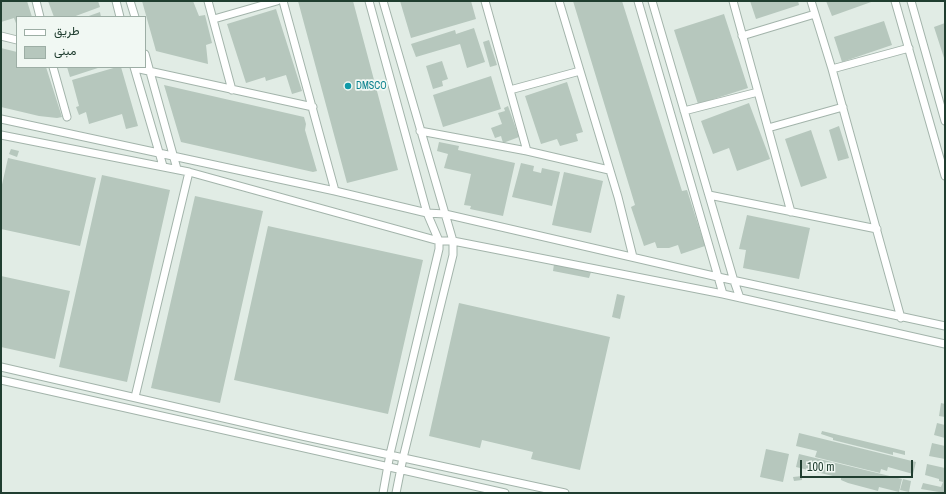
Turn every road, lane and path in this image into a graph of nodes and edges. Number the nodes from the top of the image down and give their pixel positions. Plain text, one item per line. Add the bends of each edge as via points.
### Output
1 (36, 1) edge
2 (116, 1) edge
3 (130, 1) edge
4 (208, 1) edge
5 (277, 1) edge
6 (284, 1) edge
7 (369, 1) edge
8 (383, 1) edge
9 (558, 1) edge
10 (638, 1) edge
11 (652, 1) edge
12 (732, 1) edge
13 (811, 1) edge
14 (896, 1) edge
15 (911, 1) edge
16 (488, 2) edge
17 (815, 14) junction
18 (40, 16) edge
19 (120, 16) edge
20 (135, 16) edge
21 (214, 19) junction
22 (1, 36) edge
23 (742, 36) junction
24 (16, 40) edge
25 (909, 48) junction
26 (146, 58) edge
27 (53, 68) edge
28 (134, 68) edge
29 (139, 68) edge
30 (149, 70) junction
31 (832, 70) junction
32 (580, 71) junction
33 (232, 90) junction
34 (510, 90) junction
35 (758, 92) junction
36 (313, 107) junction
37 (843, 107) junction
38 (684, 111) junction
39 (67, 117) dead end
40 (1, 119) edge
41 (945, 121) edge
42 (768, 128) junction
43 (420, 131) junction
44 (1, 135) edge
45 (527, 151) junction
46 (159, 154) junction
47 (175, 157) junction
48 (162, 166) junction
49 (177, 169) junction
50 (609, 170) junction
51 (189, 172) junction
52 (945, 176) edge
53 (335, 190) junction
54 (708, 195) junction
55 (791, 212) junction
56 (427, 213) junction
57 (445, 214) junction
58 (877, 229) junction
59 (439, 241) junction
60 (453, 241) junction
61 (633, 257) junction
62 (718, 277) junction
63 (734, 281) junction
64 (723, 294) junction
65 (740, 298) junction
66 (901, 318) junction
67 (945, 326) edge
68 (945, 344) edge
69 (1, 367) edge
70 (1, 380) edge
71 (135, 397) junction
72 (390, 454) junction
73 (403, 458) junction
74 (389, 466) junction
75 (402, 470) junction
76 (383, 493) edge
77 (396, 493) edge
78 (505, 493) edge
79 (565, 493) edge

1 - 18 street
2 - 19 street
3 - 20 street
4 - 21 street
5 - 21 street
6 - 36 street
7 - 56 street
8 - 43 street
9 - 32 street
10 - 62 street
11 - 38 street
12 - 23 street
13 - 17 street
14 - 25 street
15 - 41 street
16 - 34 street
17 - 23 street
17 - 31 street
21 - 33 street
22 - 24 street
23 - 35 street
25 - 31 street
25 - 52 street
26 - 30 street
27 - 39 street
28 - 46 street
29 - 30 street
30 - 33 street
30 - 47 street
31 - 37 street
32 - 34 street
32 - 50 street
33 - 36 street
34 - 45 street
35 - 38 street
35 - 42 street
36 - 53 street
37 - 42 street
37 - 58 street
38 - 54 street
40 - 46 street
42 - 55 street
43 - 45 street
43 - 57 street
44 - 48 street
45 - 50 street
46 - 47 street
46 - 48 street
47 - 49 street
47 - 53 street
48 - 49 street
49 - 51 street
50 - 61 street
51 - 59 street
51 - 71 street
53 - 56 street
54 - 55 street
54 - 63 street
55 - 58 street
56 - 57 street
56 - 59 street
57 - 60 street
57 - 61 street
58 - 66 street
59 - 60 street
59 - 72 street
60 - 64 street
60 - 73 street via 452,255
61 - 62 street
62 - 63 street
62 - 64 street
63 - 65 street
63 - 66 street
64 - 65 street
65 - 68 street
66 - 67 street
69 - 71 street
70 - 74 street
71 - 72 street
72 - 73 street
72 - 74 street
73 - 75 street
73 - 79 street
74 - 75 street
74 - 76 street
75 - 77 street
75 - 78 street

